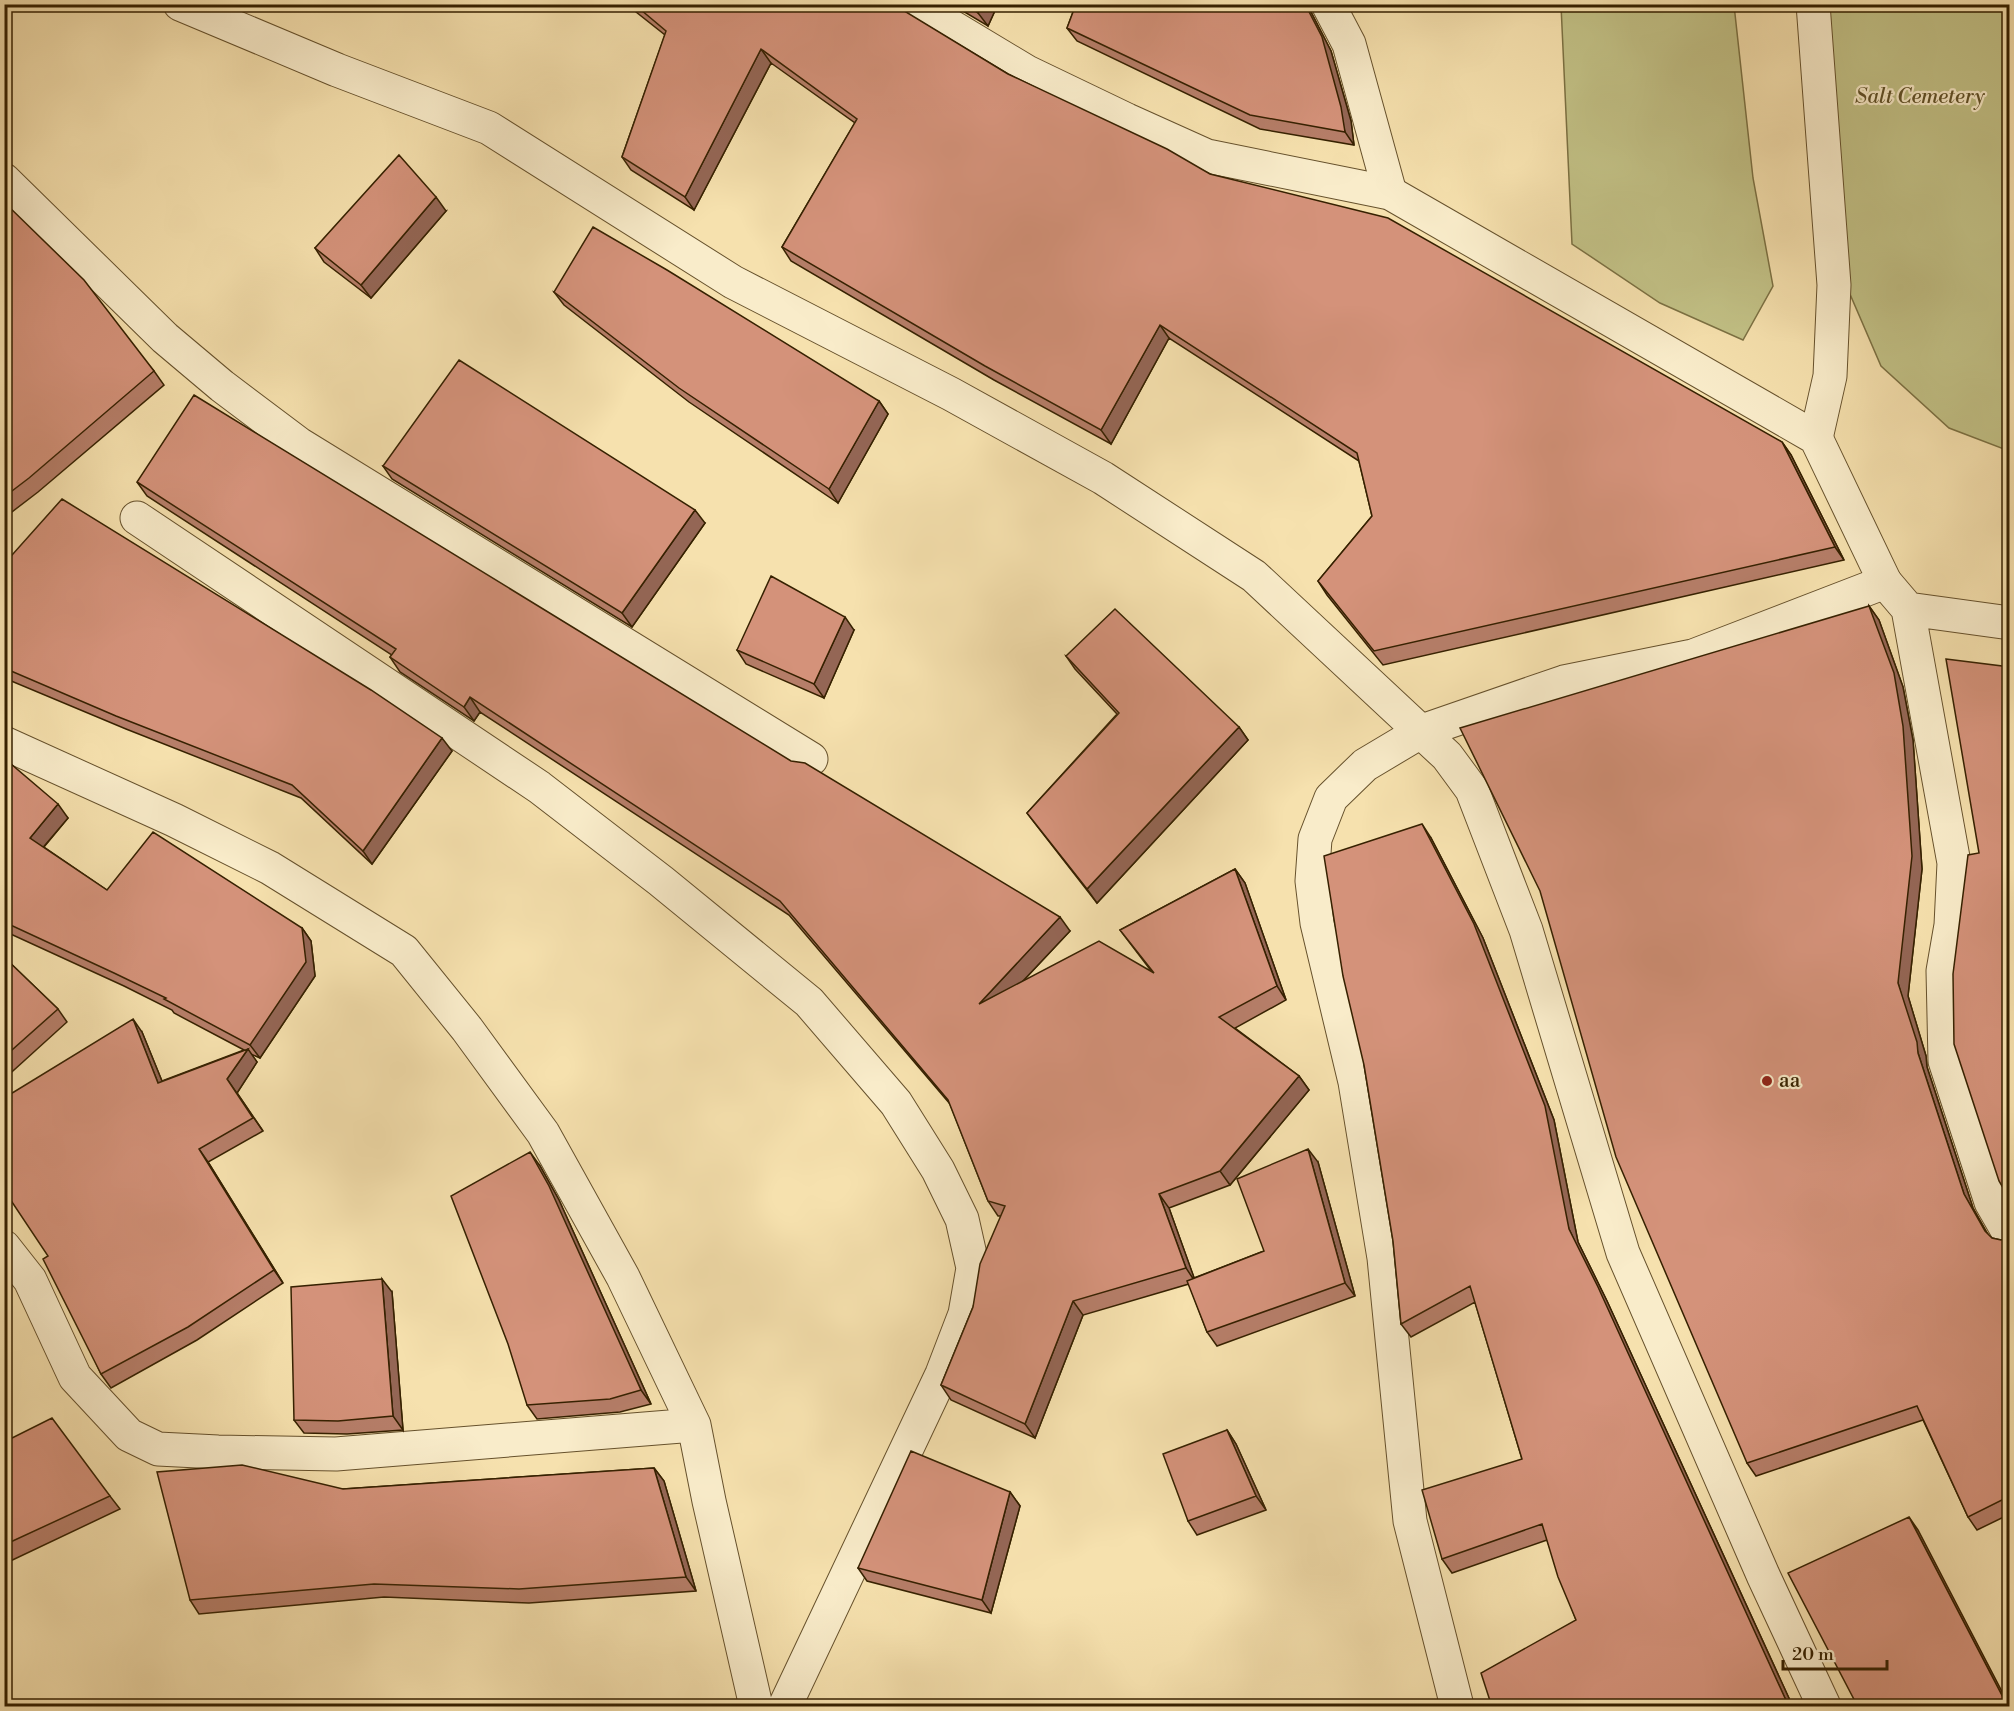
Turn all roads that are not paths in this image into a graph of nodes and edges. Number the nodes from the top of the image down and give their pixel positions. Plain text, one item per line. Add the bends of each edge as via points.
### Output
1 (180, 4) edge
2 (914, 4) edge
3 (1328, 4) edge
4 (1813, 4) edge
5 (4, 180) edge
6 (1390, 193) junction
7 (1816, 438) junction
8 (137, 518) dead end
9 (1885, 582) junction
10 (1908, 609) junction
11 (2010, 623) edge
12 (1422, 731) junction
13 (4, 743) edge
14 (811, 759) dead end
15 (2010, 1235) edge
16 (4, 1247) edge
17 (694, 1425) junction
18 (756, 1707) edge
19 (785, 1707) edge
20 (1457, 1707) edge
21 (1824, 1707) edge

1 - 12 street via 489,128 733,282 951,394 1103,478 1254,576
2 - 6 street via 1027,72 1207,156
3 - 6 street via 1349,45
4 - 7 street via 1834,285 1830,376
5 - 14 street via 165,338 299,444
6 - 7 street
7 - 9 street
8 - 19 street via 539,787 661,881 809,1002 896,1103 938,1170 962,1219 973,1268 965,1314 942,1374
9 - 10 street
9 - 12 street via 1693,656 1564,682
10 - 11 street
10 - 15 street via 1954,863 1951,925 1943,971 1945,1061 1991,1202
12 - 20 street via 1365,765 1331,798 1315,838 1312,881 1317,923 1355,1082 1384,1258 1410,1521
12 - 21 street via 1472,790 1526,930 1623,1253
13 - 17 street via 270,868 404,951 543,1133 622,1277
16 - 17 street via 30,1280 75,1377 129,1435 158,1449 336,1454
17 - 18 street

